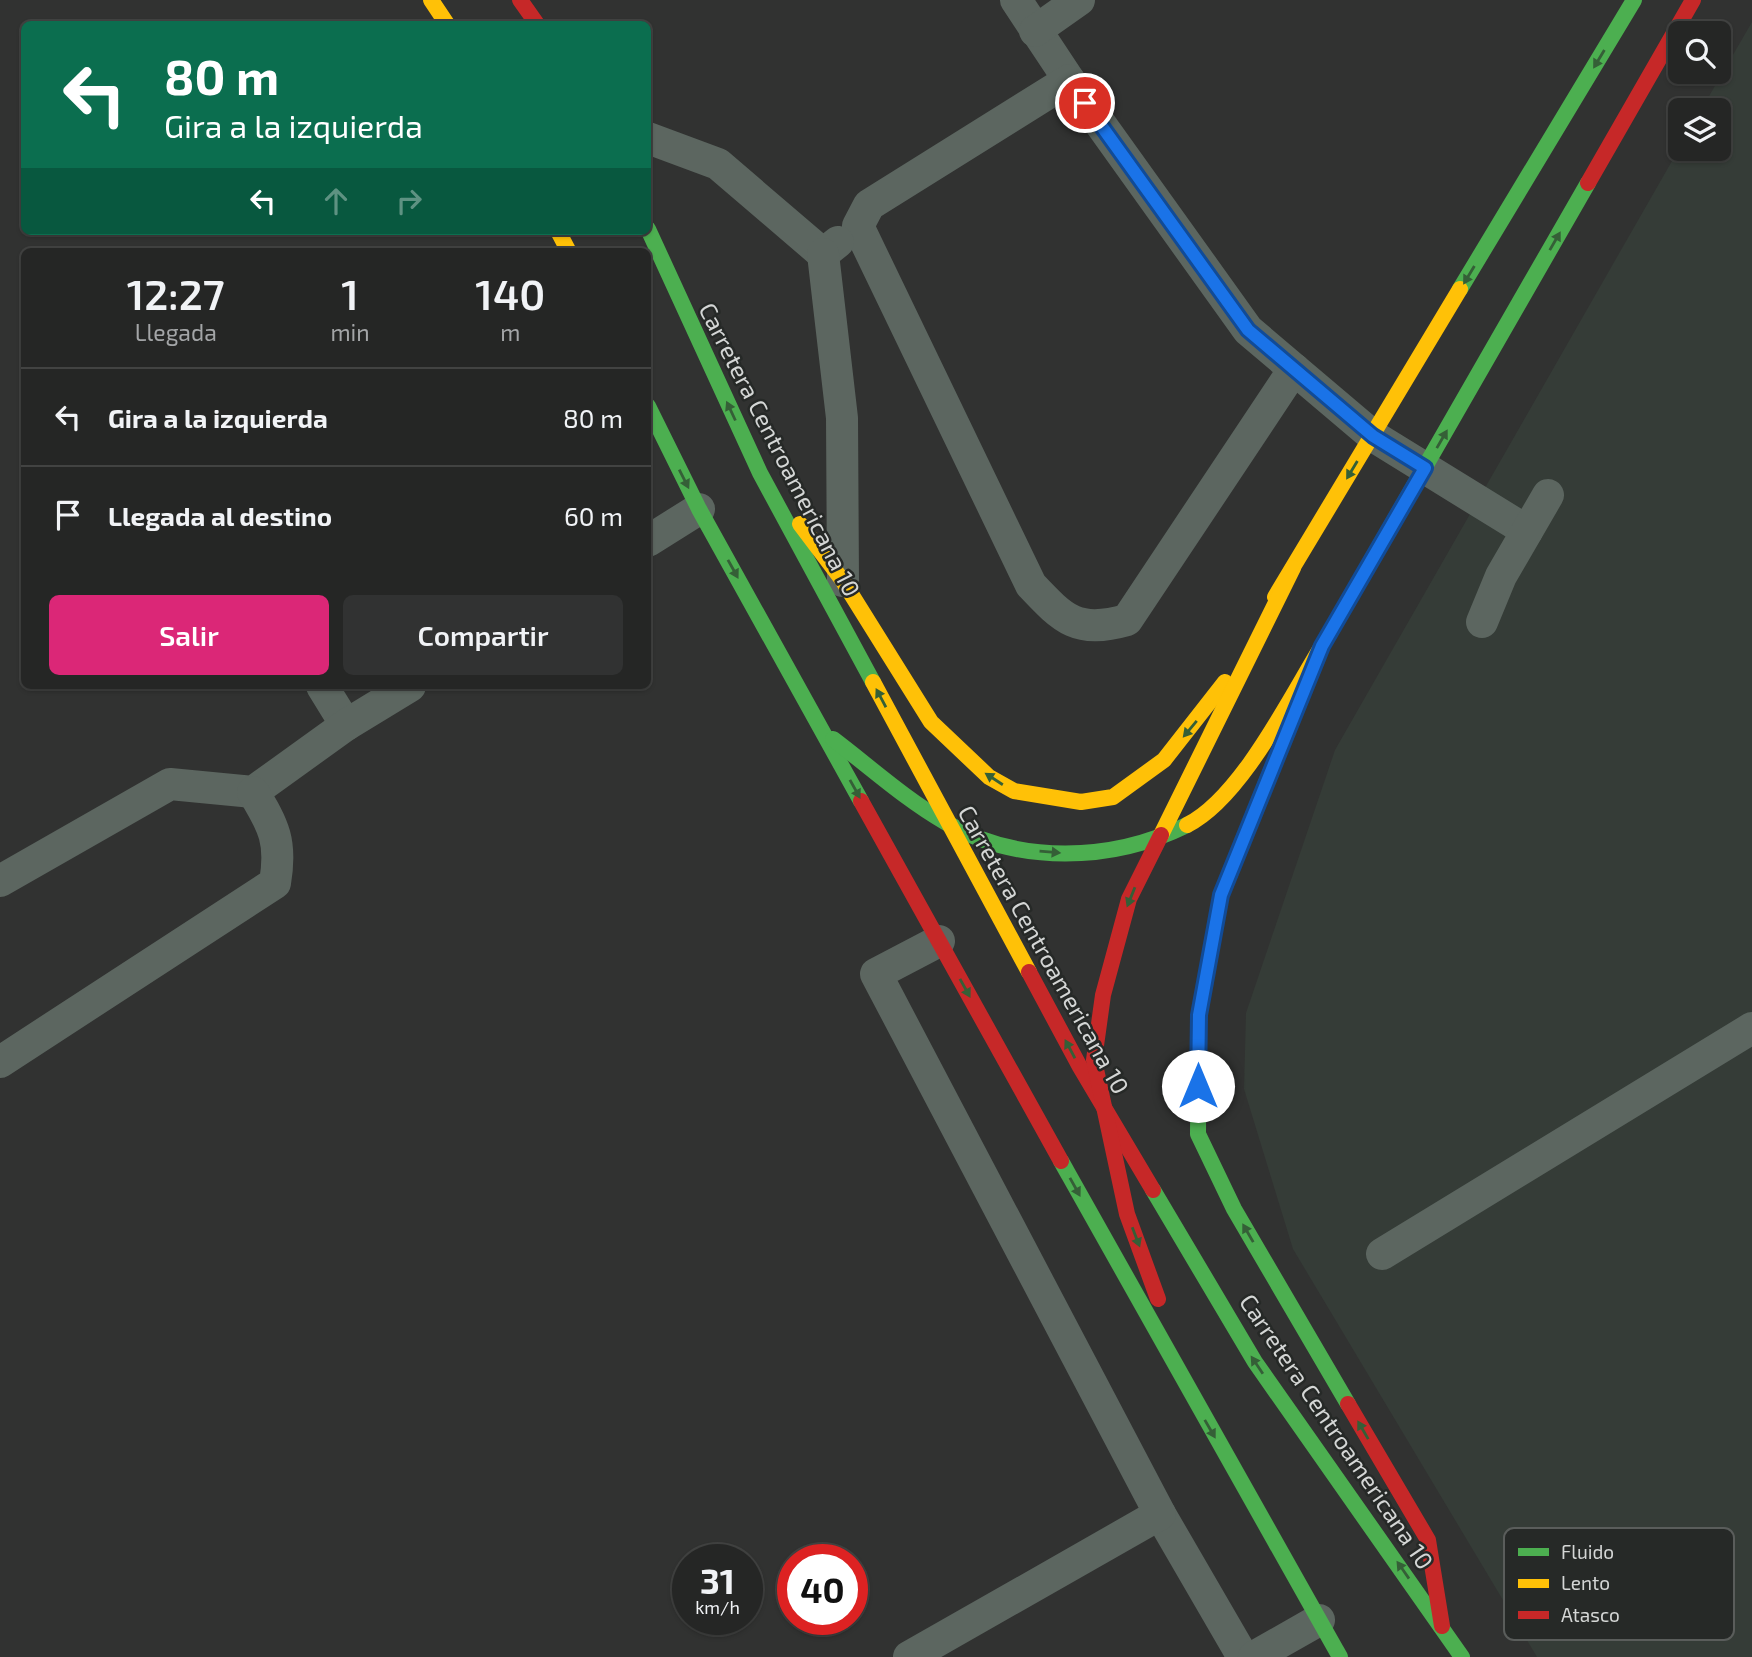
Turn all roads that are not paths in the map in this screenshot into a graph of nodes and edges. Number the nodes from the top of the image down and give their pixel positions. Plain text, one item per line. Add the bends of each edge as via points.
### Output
1 (431, 0) edge
2 (520, 0) edge
3 (1016, 0) edge
4 (1079, 0) edge
5 (1634, 0) edge
6 (1693, 0) edge
7 (445, 21) edge
8 (535, 21) edge
9 (1035, 31) junction
10 (1069, 80) junction
11 (651, 139) edge
12 (858, 226) junction
13 (651, 235) edge
14 (823, 254) junction
15 (1294, 369) junction
16 (651, 412) edge
17 (1373, 436) junction
18 (1425, 468) junction
19 (760, 473) junction
20 (1548, 495) dead end
21 (699, 509) junction
22 (1527, 531) junction
23 (651, 539) edge
24 (1293, 568) junction
25 (843, 581) junction
26 (1482, 622) dead end
27 (1322, 646) junction
28 (323, 689) edge
29 (406, 689) edge
30 (346, 725) junction
31 (822, 730) junction
32 (253, 792) junction
33 (946, 821) junction
34 (1161, 836) junction
35 (0, 881) edge
36 (939, 941) junction
37 (1752, 1028) edge
38 (0, 1062) edge
39 (1104, 1109) junction
40 (1382, 1254) dead end
41 (1191, 1395) junction
42 (1160, 1514) junction
43 (1319, 1620) junction
44 (1442, 1626) junction
45 (1458, 1654) edge
46 (909, 1657) edge
47 (1243, 1657) edge
48 (1254, 1657) edge
49 (1340, 1657) edge

1 - 7 main road
2 - 8 main road
3 - 9 lane
4 - 9 lane
5 -> 17 main road
18 -> 6 main road
9 - 10 lane
10 - 12 lane via 869,205
10 - 15 lane via 1248,330
11 - 14 lane via 718,164
12 - 14 lane
12 - 15 lane via 1031,585 1061,617 1084,626 1101,628 1127,620
19 -> 13 main road, Carretera Centroamericana 10
14 - 25 lane via 842,418
15 - 17 lane
16 -> 21 main road
17 - 18 lane
17 -> 24 main road
18 - 22 lane
18 - 27 main road
19 - 25 main road
33 -> 19 main road, Carretera Centroamericana 10
20 - 22 lane
21 - 23 lane
21 -> 31 main road
22 - 26 lane
24 -> 25 main road via 1212,702 1164,760 1113,797 1081,802 1014,790 989,777 931,722
24 - 34 main road
27 - 34 main road via 1250,761 1206,814
44 -> 27 main road via 1428,1540 1234,1209 1198,1134 1199,1015 1221,895
28 - 30 lane
29 - 30 lane
30 - 32 lane
31 - 33 main road
31 -> 36 main road
32 - 35 lane via 170,784
32 - 38 lane via 270,820 280,855 275,883
33 -> 34 main road via 1019,850 1073,855
39 -> 33 main road, Carretera Centroamericana 10
34 -> 39 main road via 1129,899 1103,995 1094,1060
36 -> 41 main road
36 - 42 lane via 876,974
37 - 40 lane
39 -> 41 main road via 1127,1214
44 -> 39 main road, Carretera Centroamericana 10 via 1255,1362
41 -> 43 main road
42 - 46 lane
42 - 47 lane
43 - 48 lane
43 - 49 main road
44 - 45 main road, Carretera Centroamericana 10

